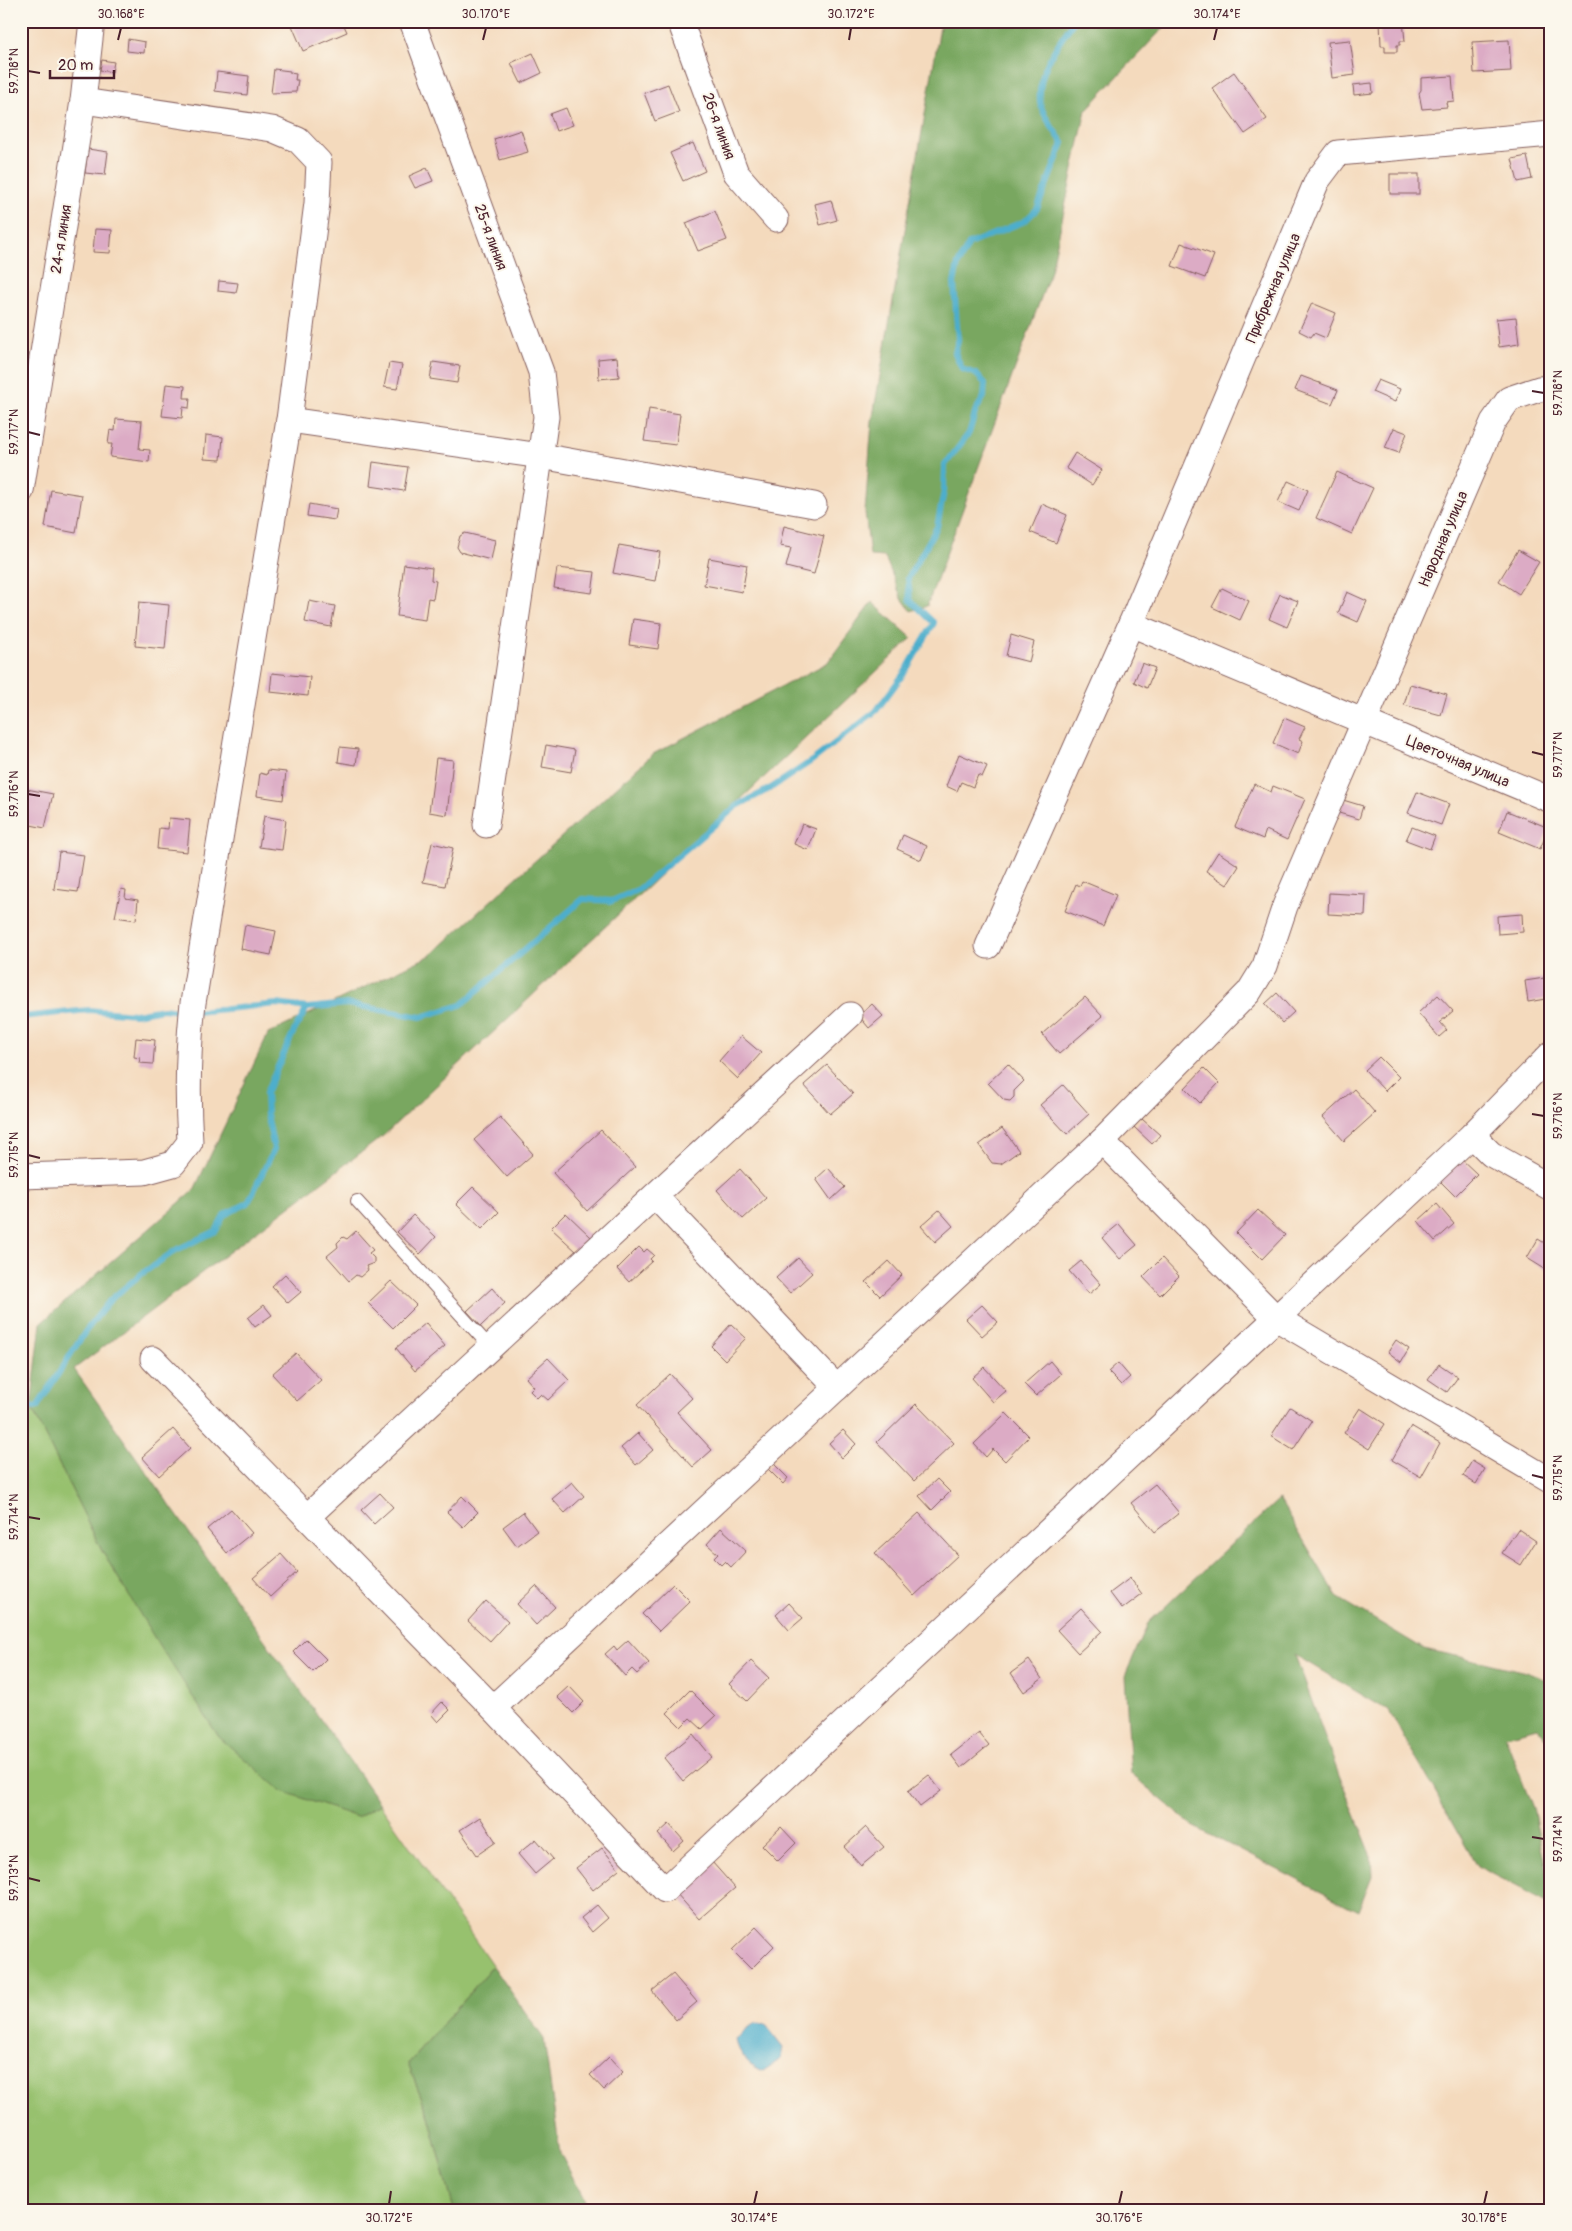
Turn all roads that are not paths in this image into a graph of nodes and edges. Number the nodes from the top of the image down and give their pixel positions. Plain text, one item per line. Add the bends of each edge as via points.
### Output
1 (92, 21) edge
2 (412, 21) edge
3 (680, 21) edge
4 (84, 101) junction
5 (1551, 134) edge
6 (776, 219) dead end
7 (1551, 388) edge
8 (289, 420) junction
9 (541, 456) junction
10 (21, 491) edge
11 (814, 505) dead end
12 (1131, 624) junction
13 (1366, 722) junction
14 (1551, 800) edge
15 (486, 825) dead end
16 (988, 946) dead end
17 (850, 1015) dead end
18 (1551, 1054) edge
19 (1472, 1135) junction
20 (1102, 1141) junction
21 (21, 1176) edge
22 (1551, 1188) edge
23 (655, 1196) junction
24 (357, 1201) dead end
25 (1276, 1318) junction
26 (490, 1348) junction
27 (153, 1359) dead end
28 (837, 1388) junction
29 (1551, 1481) edge
30 (307, 1517) junction
31 (493, 1708) junction

1 - 4 street, 24-я линия
2 - 9 street, 25-я линия via 541,372 546,418
3 - 6 street, 26-я линия via 736,173
4 - 8 street via 272,129 298,140 319,162 317,203
4 - 10 street, 24-я линия
5 - 12 street, Прибрежная улица via 1338,153 1317,182
7 - 13 street, Народная улица via 1538,389 1510,400 1493,422
8 - 9 street
8 - 21 street via 192,1015 188,1108 190,1142 173,1164 144,1172
9 - 11 street
9 - 15 street, 25-я линия
12 - 13 street, Цветочная улица
12 - 16 street, Прибрежная улица
13 - 14 street, Цветочная улица
13 - 20 street, Народная улица via 1285,906 1265,966 1250,992
17 - 23 street
18 - 19 street
19 - 22 street via 1491,1154
19 - 25 street
20 - 25 street
20 - 28 street, Народная улица
23 - 26 street
23 - 28 street
24 - 26 lane
25 - 29 street
25 - 31 street via 665,1890
26 - 30 street
27 - 30 street
28 - 31 street, Народная улица
30 - 31 street

